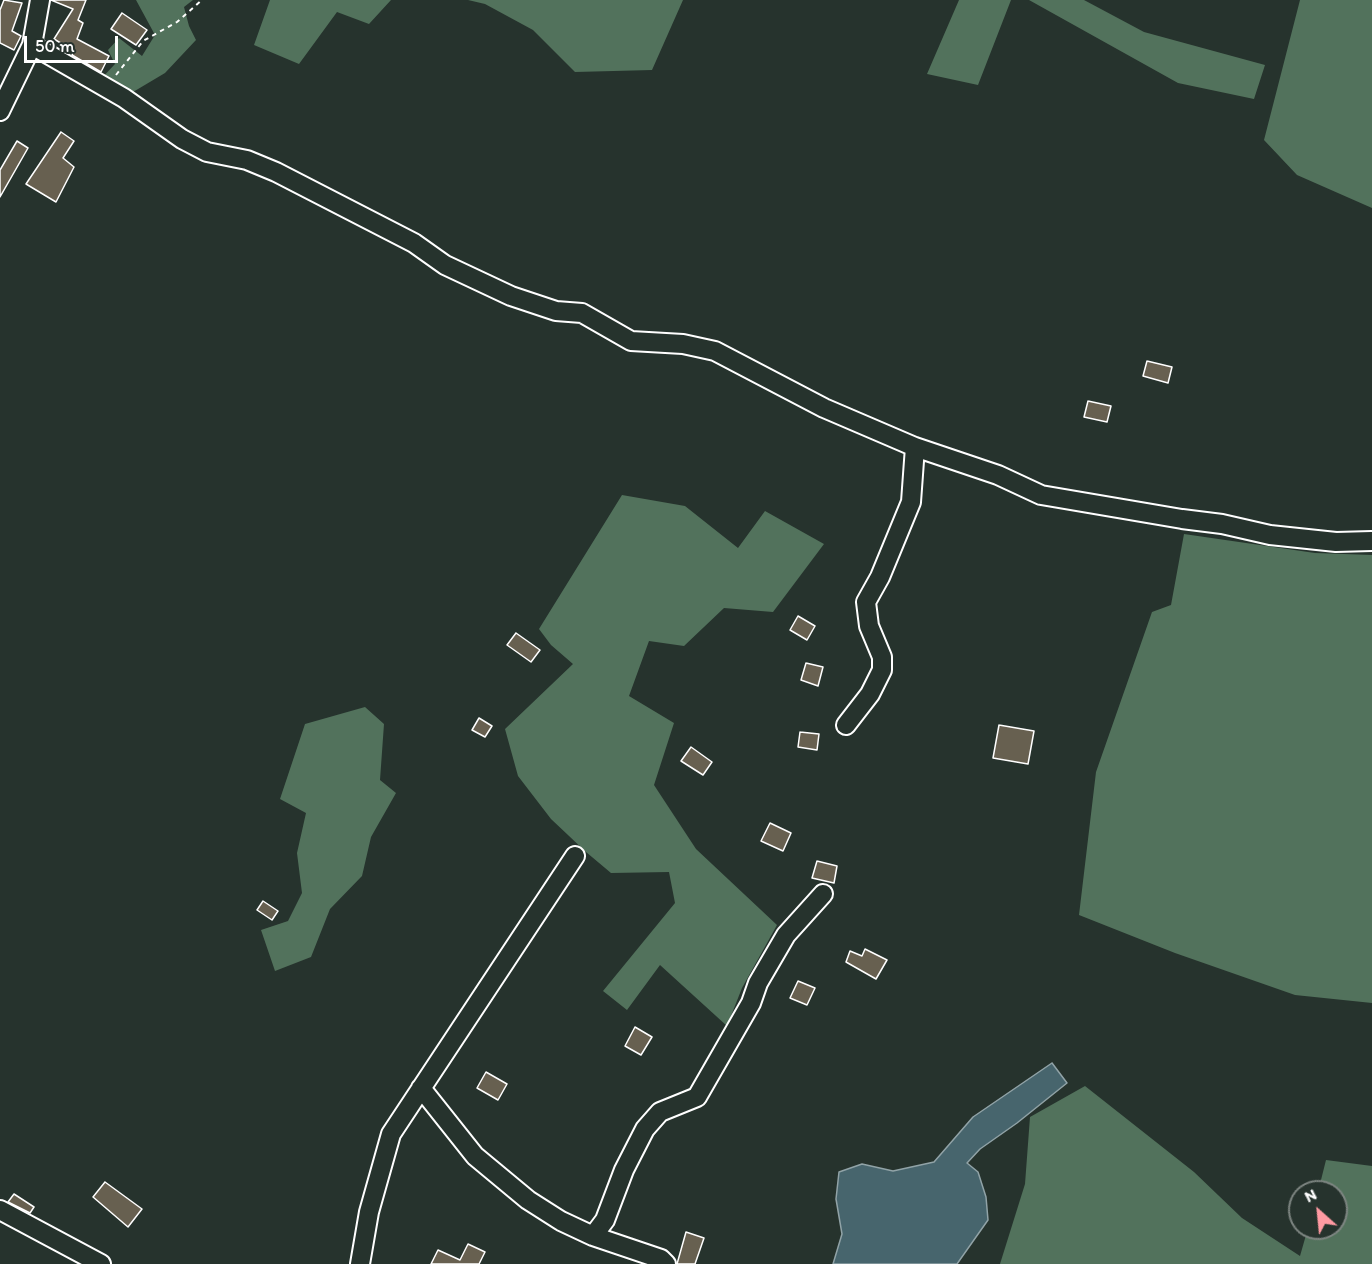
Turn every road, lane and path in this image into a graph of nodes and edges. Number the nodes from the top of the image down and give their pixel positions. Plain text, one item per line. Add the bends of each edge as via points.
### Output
1 (40, 0) edge
2 (202, 0) edge
3 (32, 45) junction
4 (105, 89) junction
5 (0, 111) edge
6 (915, 447) junction
7 (1372, 541) edge
8 (846, 725) dead end
9 (575, 856) dead end
10 (823, 894) dead end
11 (421, 1088) junction
12 (0, 1210) edge
13 (593, 1236) junction
14 (101, 1264) edge
15 (360, 1264) edge
16 (666, 1264) edge

1 - 3 street
2 - 4 path via 177,22 143,41
3 - 4 street
3 - 5 street
4 - 6 street via 182,140 207,152 247,160 276,172 414,243 446,265 512,296 556,311 582,313 631,341 683,344 715,351 824,408
6 - 7 street via 998,475 1041,495 1079,503 1270,535 1336,542
6 - 8 street via 911,502 866,602 882,670 870,694
9 - 11 street
10 - 13 street via 786,935 697,1097 652,1118 624,1170 605,1220
11 - 13 street via 475,1156 528,1200
11 - 15 street via 391,1134 369,1212
12 - 14 street
13 - 16 street via 636,1249

